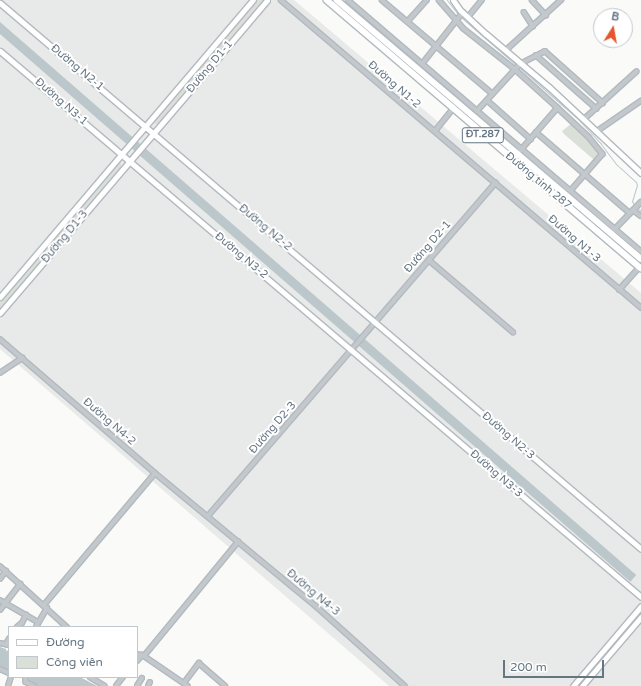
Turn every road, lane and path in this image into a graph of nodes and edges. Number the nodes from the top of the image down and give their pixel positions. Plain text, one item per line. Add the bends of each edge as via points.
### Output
1 (253, 0) edge
2 (267, 0) edge
3 (281, 0) edge
4 (327, 0) edge
5 (337, 0) edge
6 (348, 0) edge
7 (382, 0) edge
8 (426, 0) edge
9 (439, 0) edge
10 (453, 0) edge
11 (482, 0) edge
12 (532, 0) edge
13 (562, 0) edge
14 (0, 3) edge
15 (463, 12) junction
16 (524, 12) dead end
17 (546, 15) junction
18 (468, 17) junction
19 (408, 21) junction
20 (456, 21) junction
21 (533, 26) junction
22 (436, 46) junction
23 (0, 51) edge
24 (505, 51) junction
25 (536, 55) junction
26 (422, 64) junction
27 (520, 64) junction
28 (516, 70) junction
29 (636, 72) dead end
30 (493, 94) junction
31 (487, 100) junction
32 (641, 101) edge
33 (603, 102) junction
34 (558, 108) junction
35 (453, 109) junction
36 (596, 109) junction
37 (477, 111) junction
38 (472, 115) junction
39 (584, 120) junction
40 (467, 121) junction
41 (145, 126) junction
42 (435, 131) junction
43 (536, 132) junction
44 (596, 132) junction
45 (154, 133) junction
46 (531, 139) junction
47 (522, 149) junction
48 (518, 154) junction
49 (121, 155) junction
50 (129, 162) junction
51 (641, 173) edge
52 (586, 174) junction
53 (495, 183) junction
54 (571, 191) junction
55 (641, 202) edge
56 (632, 212) junction
57 (641, 216) edge
58 (613, 231) junction
59 (641, 250) edge
60 (641, 259) edge
61 (429, 260) junction
62 (640, 267) edge
63 (620, 290) junction
64 (0, 297) edge
65 (641, 308) edge
66 (0, 313) edge
67 (375, 323) junction
68 (513, 332) dead end
69 (0, 339) edge
70 (352, 350) junction
71 (22, 358) junction
72 (0, 373) edge
73 (155, 473) junction
74 (208, 516) junction
75 (238, 542) junction
76 (641, 549) edge
77 (0, 566) edge
78 (6, 572) junction
79 (0, 579) edge
80 (20, 584) junction
81 (641, 597) edge
82 (0, 600) edge
83 (5, 603) junction
84 (641, 606) edge
85 (45, 607) junction
86 (0, 610) edge
87 (26, 615) junction
88 (641, 617) edge
89 (38, 622) junction
90 (19, 626) edge
91 (36, 626) edge
92 (65, 626) edge
93 (0, 643) edge
94 (7, 644) edge
95 (138, 654) edge
96 (143, 656) junction
97 (138, 660) edge
98 (26, 678) edge
99 (92, 678) edge
100 (122, 678) edge
101 (142, 678) dead end
102 (184, 683) junction
103 (101, 684) edge
104 (34, 686) edge
105 (116, 686) edge
106 (137, 686) edge
107 (188, 686) edge
108 (225, 686) edge
109 (405, 686) edge
110 (573, 686) edge
111 (582, 686) edge

1 - 41 street, Đường D1-1
2 - 45 street, Đường D1-1
3 - 42 street, Đường N1-2
4 - 35 main road, Đường tỉnh 287 / ĐT.287
5 - 38 main road, Đường tỉnh 287 / ĐT.287
6 - 26 street
7 - 19 street
8 - 19 street
9 - 20 street
10 - 15 street
11 - 18 street
12 - 17 street
13 - 17 street
14 - 41 street, Đường N2-1
15 - 18 street
15 - 20 street
16 - 21 street
17 - 21 street
18 - 24 street
19 - 22 street
20 - 22 street
20 - 28 street
21 - 24 street
22 - 26 street
22 - 30 street
23 - 49 street, Đường N3-1
24 - 27 street
25 - 27 street
25 - 33 street via 545,51
25 - 36 street
26 - 37 street
27 - 28 street
27 - 39 street
28 - 30 street
28 - 34 street
29 - 33 street
30 - 31 street
31 - 37 street
31 - 46 street
32 - 44 street
33 - 36 street
34 - 43 street
34 - 52 street via 603,154
35 - 40 main road, Đường tỉnh 287 / ĐT.287
35 - 42 street
36 - 39 street
37 - 47 street
38 - 40 main road
38 - 48 main road, Đường tỉnh 287 / ĐT.287
39 - 44 street
40 - 62 main road, Đường tỉnh 287 / ĐT.287
41 - 45 street, Đường N2-1
41 - 49 street, Đường D1-1
42 - 53 street, Đường N1-2
43 - 46 street
43 - 52 street
44 - 51 street
45 - 50 street, Đường D1-1
45 - 67 street, Đường N2-2
46 - 47 street
47 - 48 street
47 - 54 street
48 - 58 main road, Đường tỉnh 287 / ĐT.287
49 - 50 street, Đường N3-1
49 - 64 street, Đường D1-3
50 - 66 street, Đường D1-3
50 - 70 street, Đường N3-2
52 - 54 street
52 - 56 street
53 - 61 street, Đường D2-1
53 - 63 street, Đường N1-3
54 - 58 street
55 - 56 street
56 - 57 street
56 - 58 street
58 - 59 street
58 - 60 main road, Đường tỉnh 287 / ĐT.287
61 - 67 street, Đường D2-1
61 - 68 street
62 - 63 street
63 - 65 street, Đường N1-3
67 - 70 street, Đường D2-1
67 - 76 street, Đường N2-3
69 - 71 street, Đường N4-2
70 - 74 street, Đường D2-3
70 - 81 street, Đường N3-3
71 - 72 street
71 - 73 street, Đường N4-2
73 - 74 street, Đường N4-2
73 - 85 street
74 - 75 street, Đường N4-3
75 - 96 street
75 - 109 street, Đường N4-3
77 - 78 street
78 - 79 street
78 - 80 street
80 - 83 street
80 - 85 street
82 - 83 street
83 - 86 street
83 - 87 street
84 - 110 street
85 - 89 street
85 - 92 street
87 - 89 street
87 - 90 street
88 - 111 street
89 - 91 street
93 - 94 street
95 - 96 street
96 - 97 street
96 - 102 street
98 - 104 street via 26,682
99 - 103 street
100 - 105 street
101 - 106 street
102 - 107 street
102 - 108 street via 199,663

